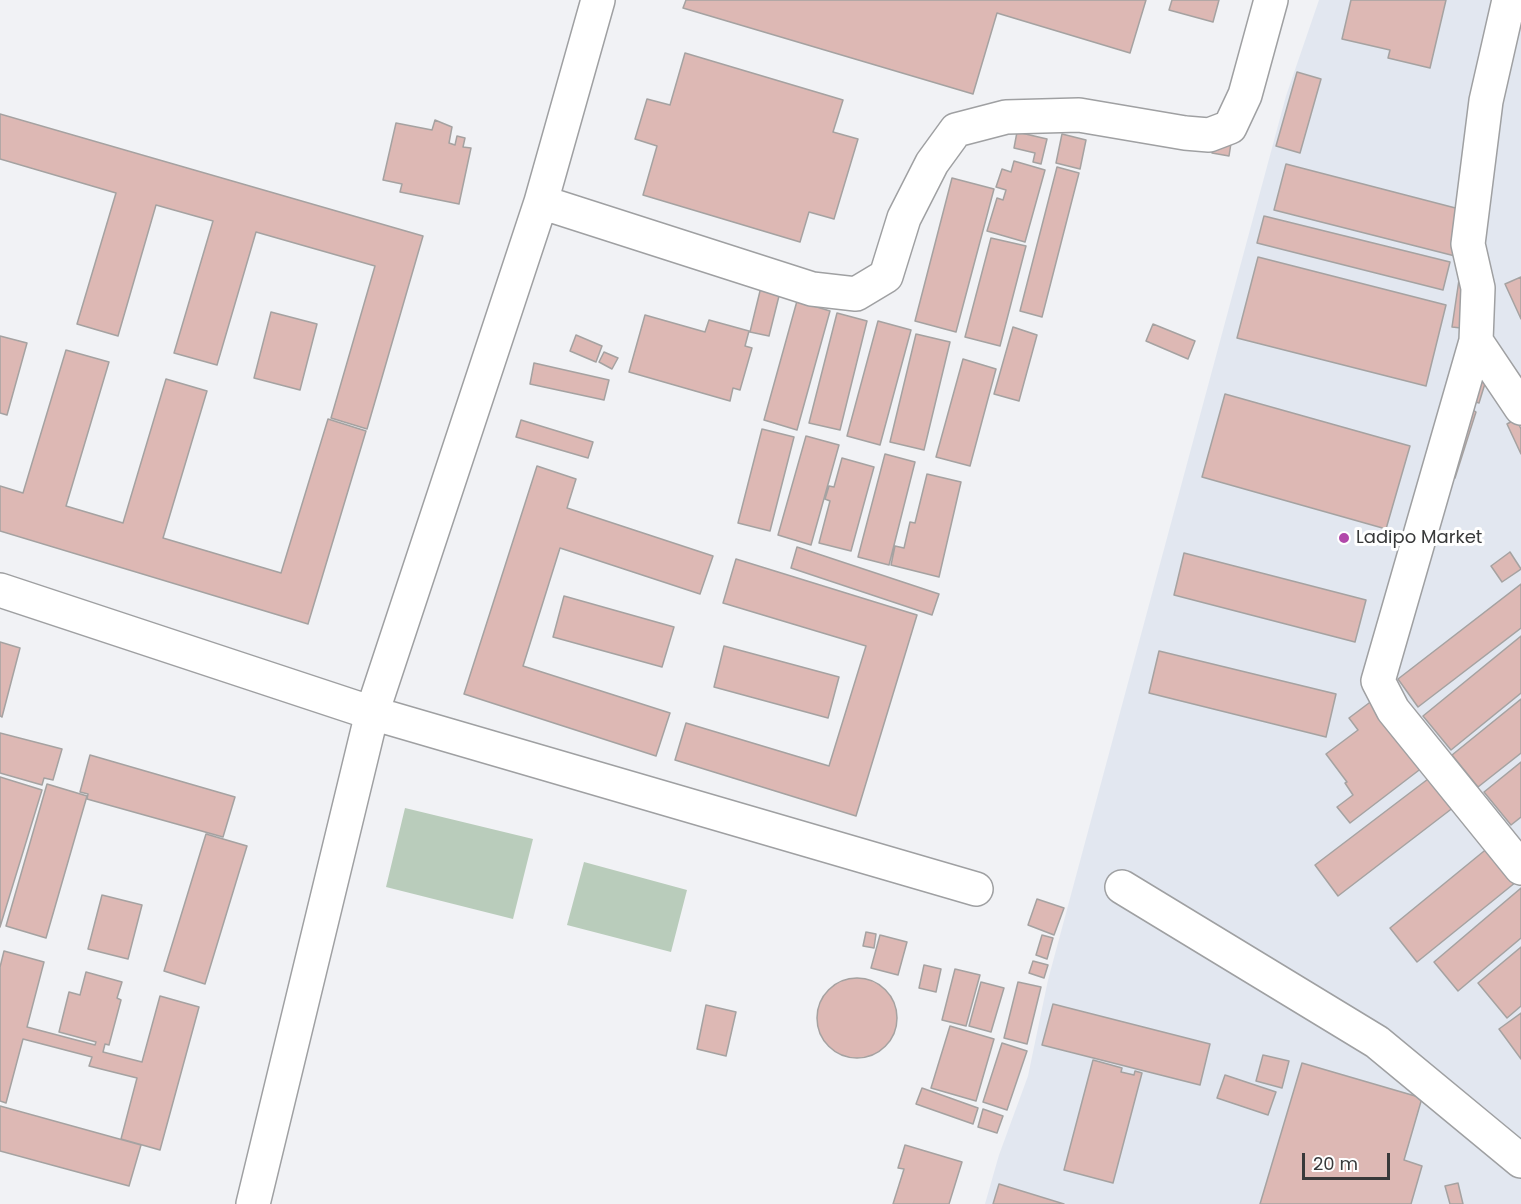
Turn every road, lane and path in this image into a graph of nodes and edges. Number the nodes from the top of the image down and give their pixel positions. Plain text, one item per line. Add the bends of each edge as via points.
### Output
1 (598, 0) edge
2 (1271, 0) edge
3 (1509, 0) edge
4 (541, 202) junction
5 (1476, 341) junction
6 (1521, 408) edge
7 (0, 590) edge
8 (372, 713) junction
9 (1521, 868) edge
10 (1122, 886) dead end
11 (976, 889) dead end
12 (1521, 1161) edge
13 (253, 1204) edge

1 - 4 street
2 - 4 street via 1245,95 1230,127 1209,135 1079,115 1006,117 956,130 932,163 904,218 886,276 856,294 812,289
3 - 5 street via 1486,101 1468,244 1478,288
4 - 8 street
5 - 6 street
5 - 9 street via 1378,681 1393,710
7 - 8 street
8 - 11 street
8 - 13 street
10 - 12 street via 1377,1042

